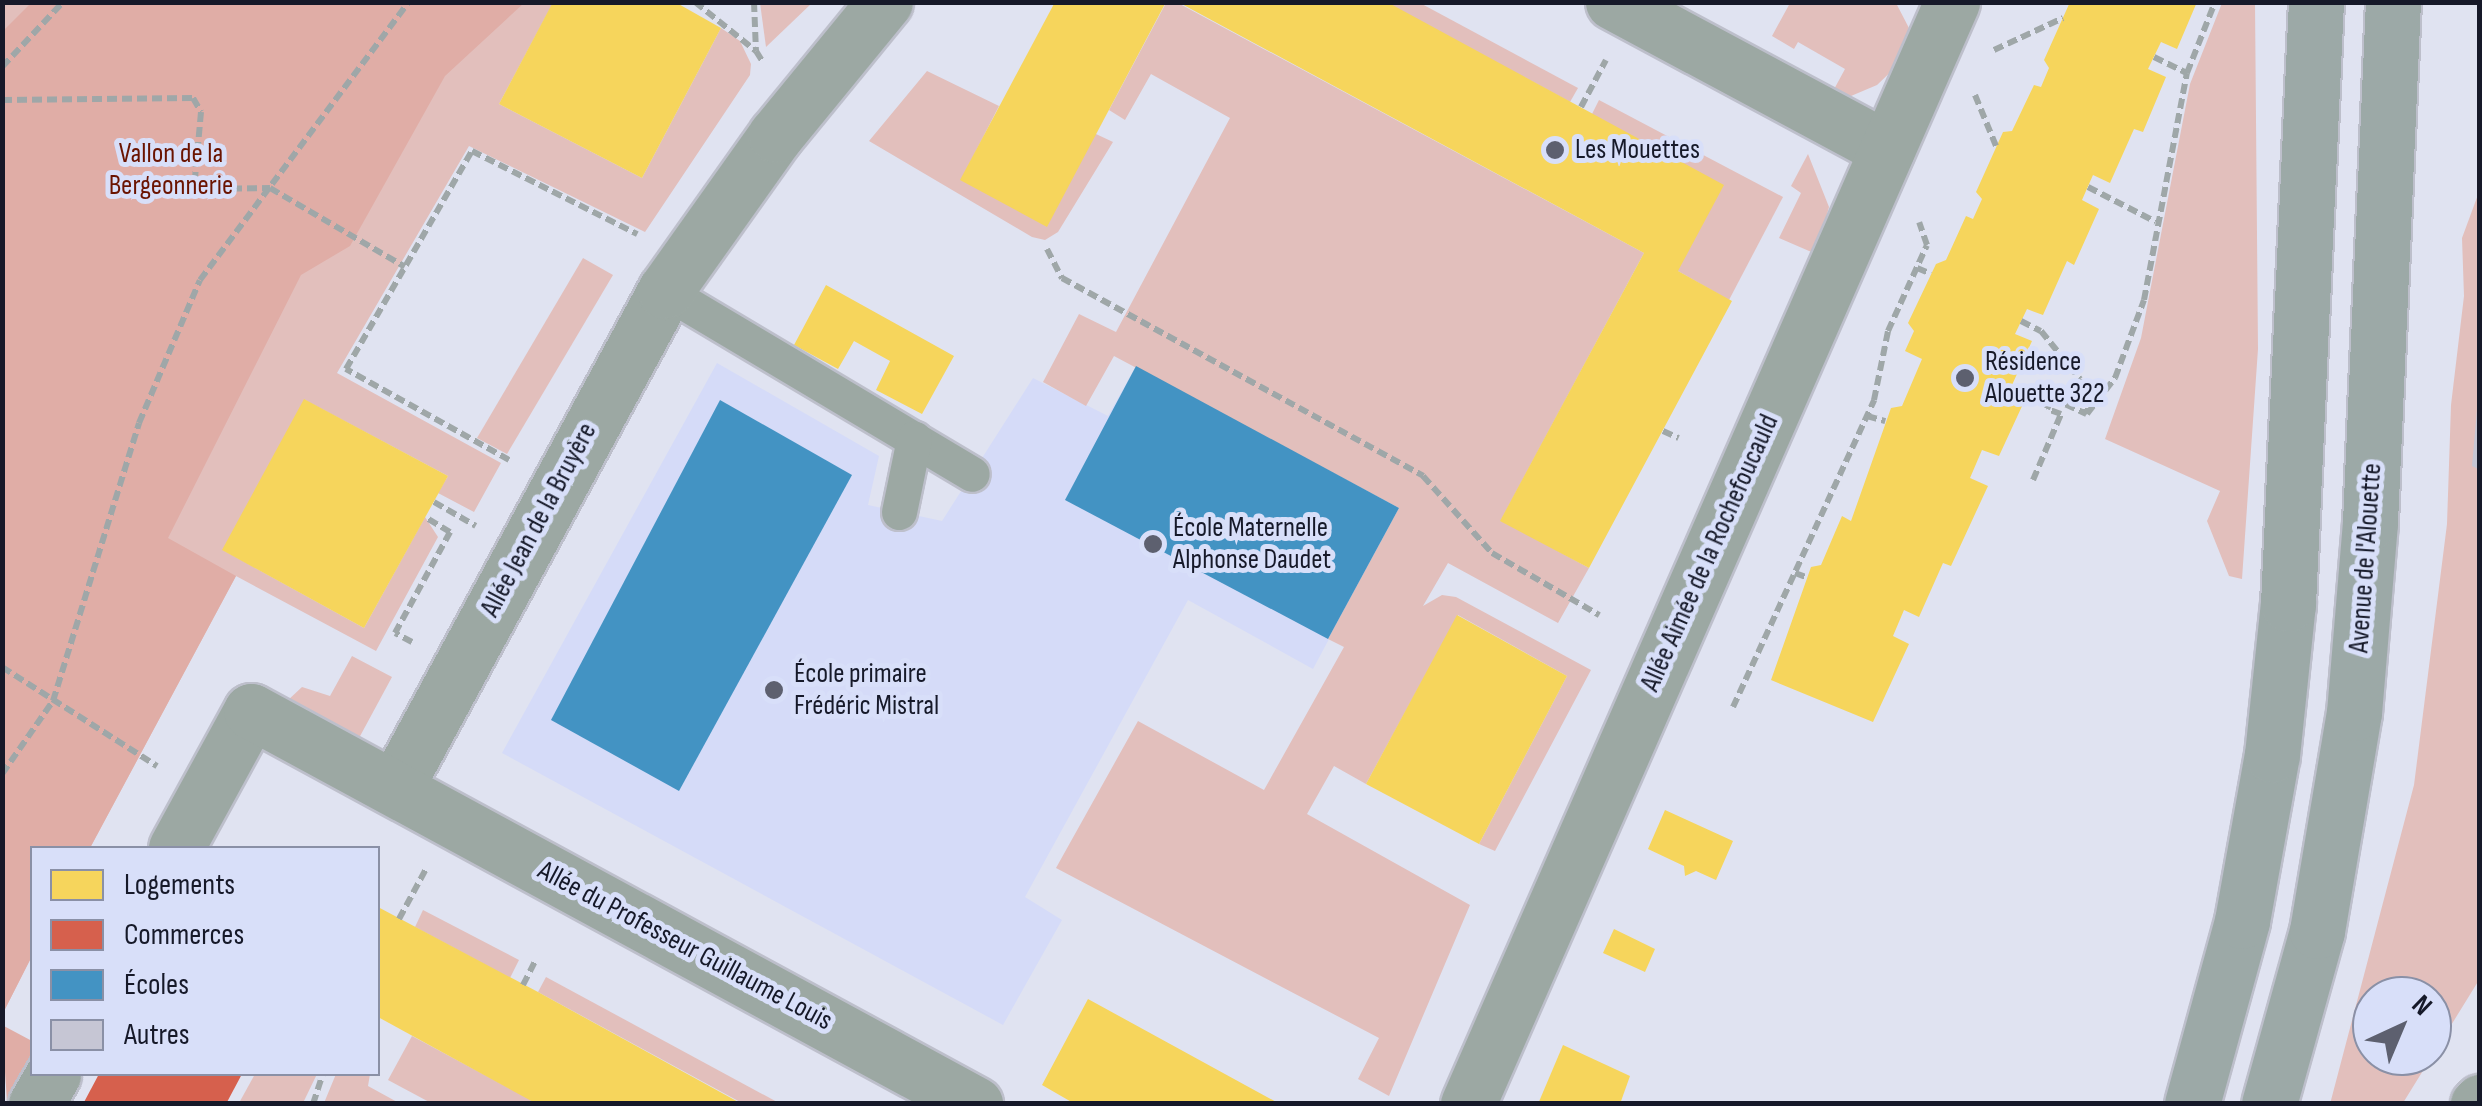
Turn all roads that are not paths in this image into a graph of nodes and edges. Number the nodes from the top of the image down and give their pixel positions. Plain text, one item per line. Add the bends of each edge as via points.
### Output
1 (885, 2) edge
2 (1613, 2) edge
3 (1952, 2) edge
4 (2316, 2) edge
5 (2394, 2) edge
6 (1887, 149) junction
7 (665, 291) junction
8 (914, 440) junction
9 (972, 474) dead end
10 (899, 512) dead end
11 (395, 788) junction
12 (177, 846) edge
13 (52, 1076) edge
14 (36, 1104) edge
15 (976, 1104) edge
16 (1468, 1104) edge
17 (2192, 1104) edge
18 (2269, 1104) edge

1 - 7 street, Allée Jean de la Bruyère via 776,135
2 - 6 street
3 - 6 street, Allée Aimée de la Rochefoucauld
4 - 17 main road via 2288,604 2272,755 2242,921
5 - 18 main road, Avenue de l'Alouette via 2370,522 2354,713 2317,931
6 - 16 street, Allée Aimée de la Rochefoucauld
7 - 8 lane
7 - 11 street, Allée Jean de la Bruyère
8 - 9 lane
8 - 10 lane
11 - 12 street via 251,711
11 - 15 street, Allée du Professeur Guillaume Louis
13 - 14 street

